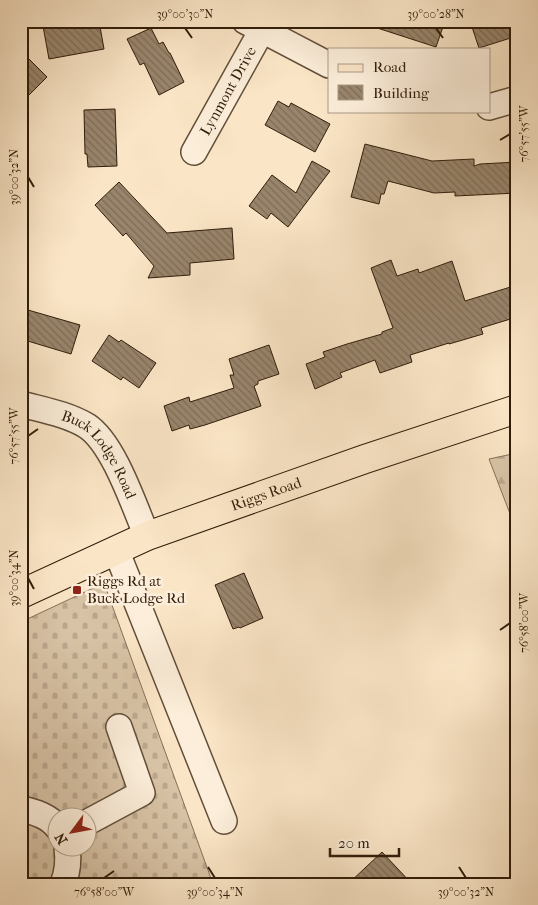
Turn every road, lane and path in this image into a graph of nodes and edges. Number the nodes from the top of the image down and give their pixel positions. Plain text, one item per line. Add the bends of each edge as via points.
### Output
1 (253, 26) edge
2 (328, 64) edge
3 (517, 99) edge
4 (490, 107) edge
5 (194, 152) dead end
6 (21, 404) edge
7 (517, 409) edge
8 (147, 536) junction
9 (116, 550) junction
10 (21, 594) edge
11 (119, 727) dead end
12 (21, 809) edge
13 (98, 817) edge
14 (48, 820) edge
15 (224, 821) dead end
16 (69, 858) edge
17 (63, 884) edge

1 - 2 street, Lynmont Drive
1 - 5 street, Lynmont Drive
3 - 4 street
6 - 8 street, Buck Lodge Road via 70,417 100,438 117,465
7 - 8 main road, Riggs Road
8 - 9 main road, Riggs Road
9 - 10 main road, Riggs Road
9 - 15 street
11 - 13 street via 142,793
12 - 14 street via 34,811
16 - 17 street

